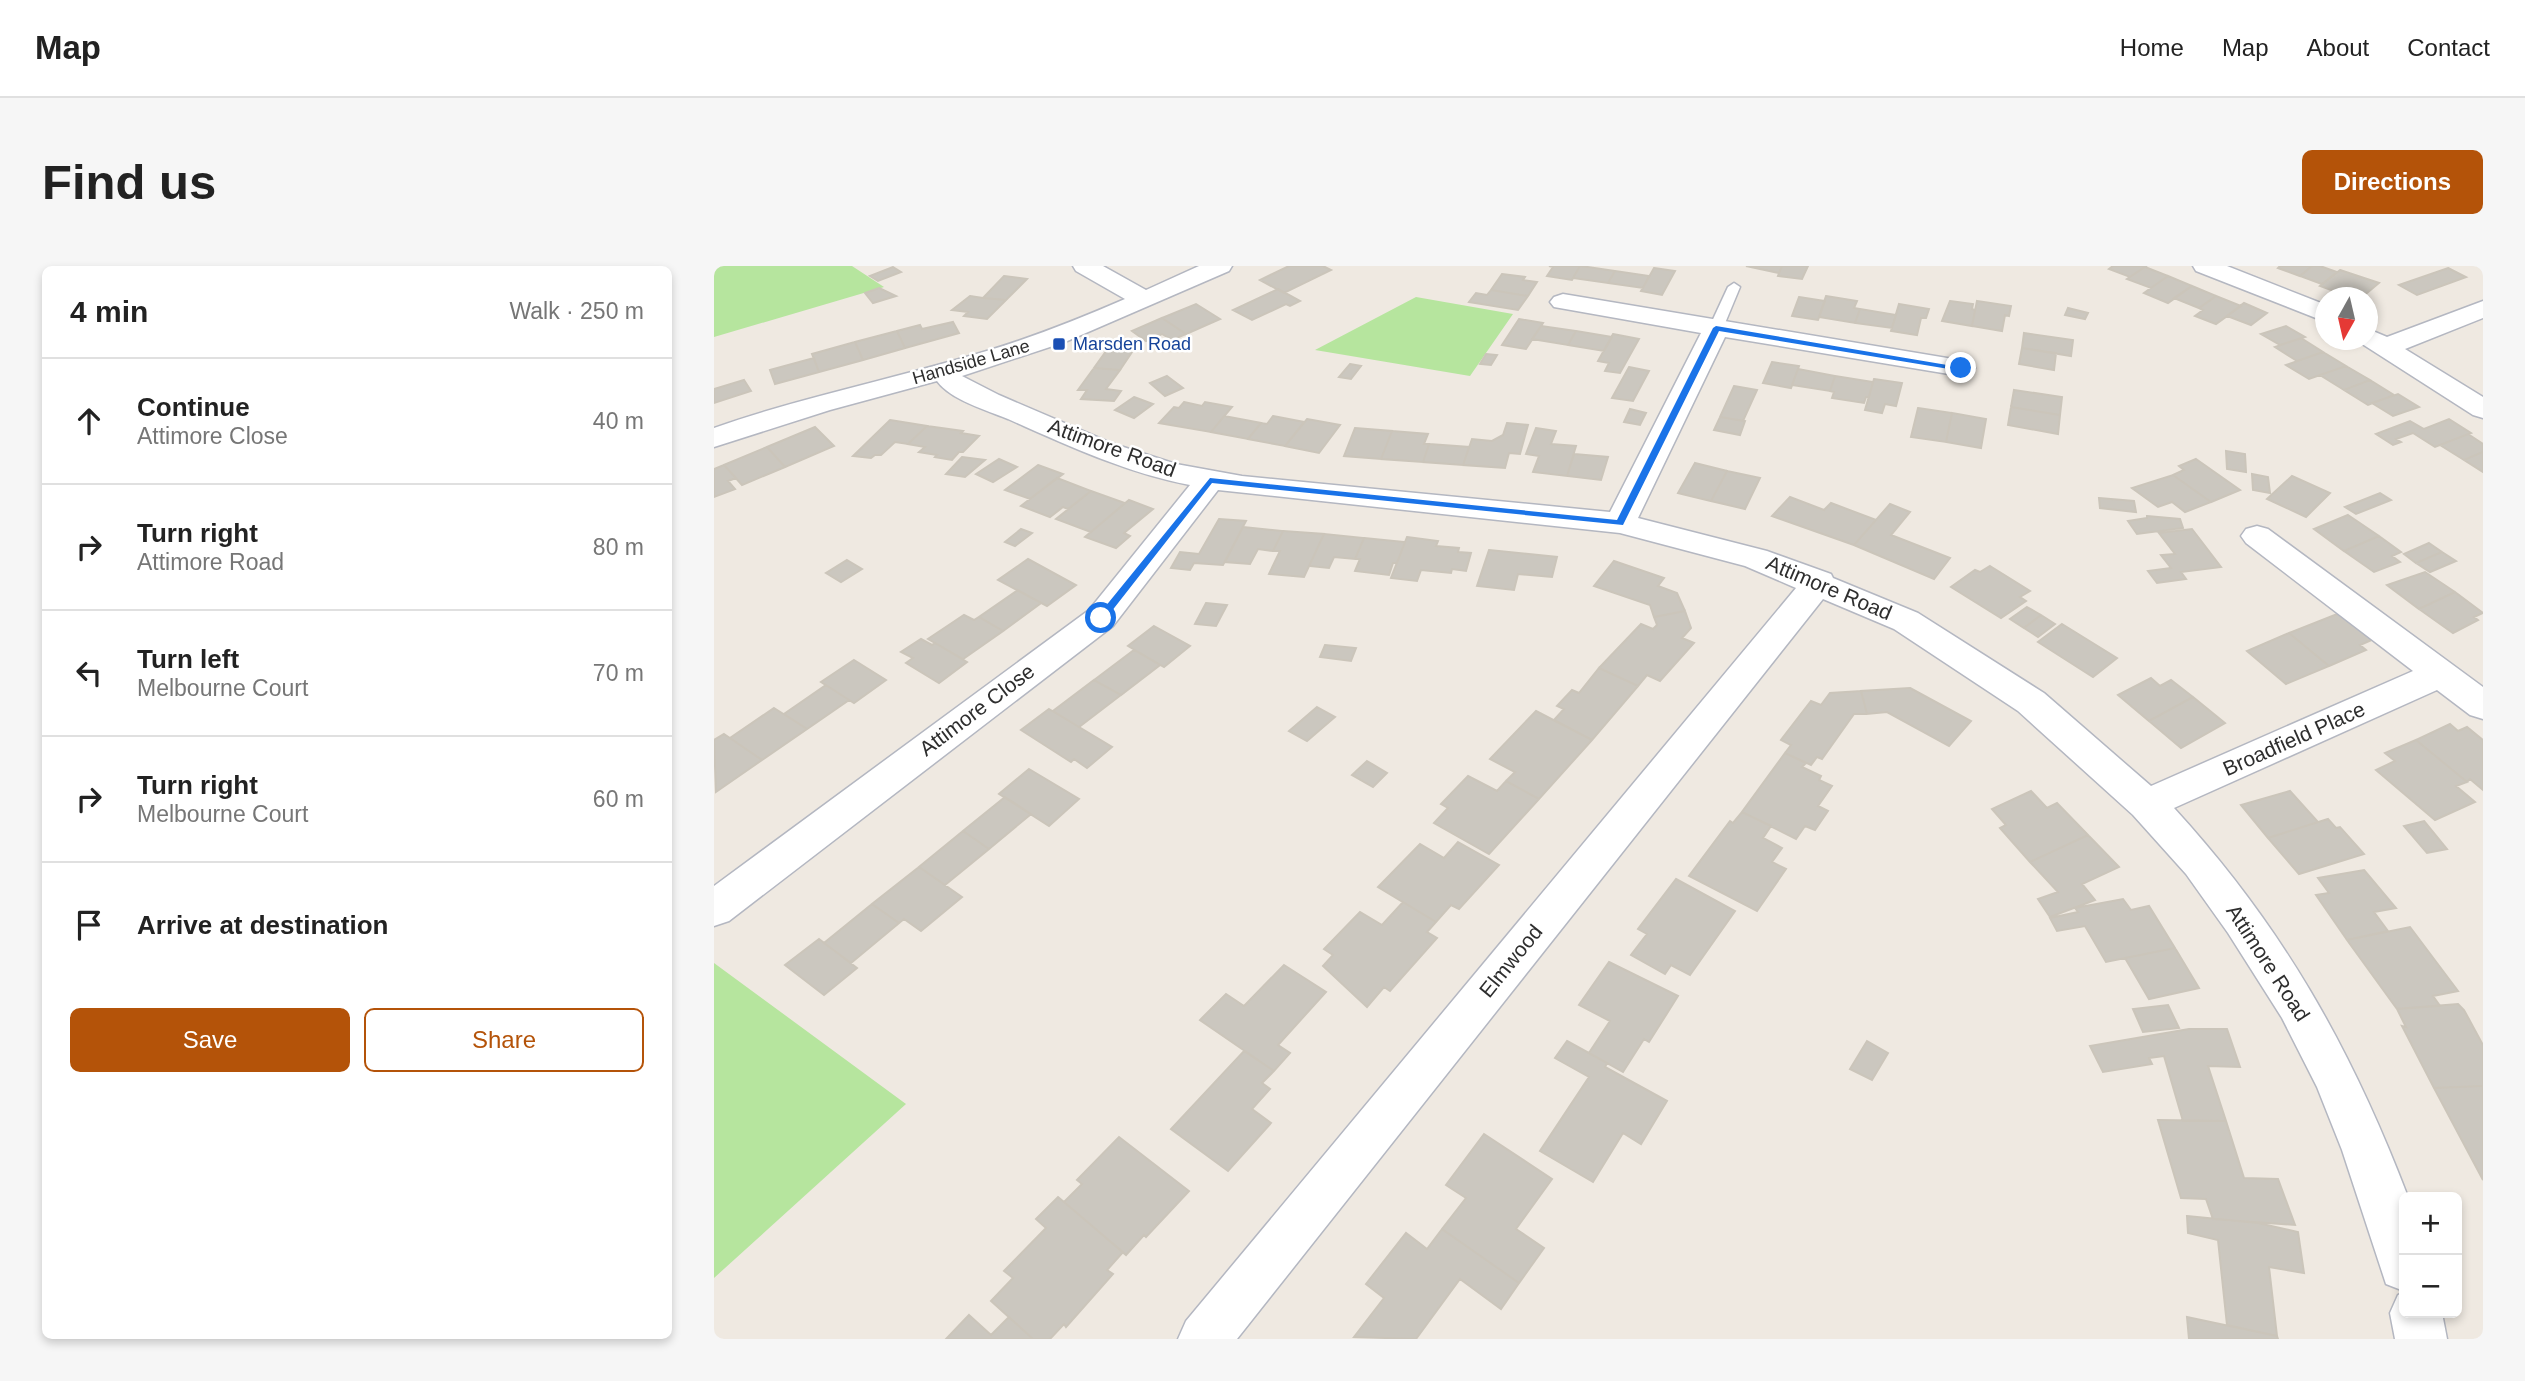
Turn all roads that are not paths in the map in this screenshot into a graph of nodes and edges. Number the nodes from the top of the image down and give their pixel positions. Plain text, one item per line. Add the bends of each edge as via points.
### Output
1 (1085, 266) edge
2 (1220, 266) edge
3 (2205, 266) edge
4 (1734, 287) dead end
5 (1145, 300) junction
6 (1563, 302) dead end
7 (2483, 309) edge
8 (2315, 310) edge
9 (1716, 328) junction
10 (2378, 342) edge
11 (2378, 343) edge
12 (1961, 368) dead end
13 (944, 371) junction
14 (2483, 409) edge
15 (714, 438) edge
16 (1210, 480) junction
17 (1620, 523) junction
18 (2256, 536) dead end
19 (1819, 582) junction
20 (2440, 674) junction
21 (2483, 706) edge
22 (2147, 804) junction
23 (714, 909) edge
24 (2401, 1255) edge
25 (2417, 1318) edge
26 (1204, 1339) edge
27 (2421, 1339) edge

1 - 5 street
2 - 5 street, Handside Lane
3 - 8 street
4 - 9 lane
5 - 13 street, Handside Lane via 1057,336
6 - 9 street
7 - 10 street
9 - 12 street
9 - 17 street
11 - 14 street
13 - 15 street, Handside Lane via 833,398
13 - 16 street, Attimore Road via 952,382 989,401 1101,449
16 - 17 street, Attimore Road
16 - 23 street, Attimore Close via 1101,618
17 - 19 street, Attimore Road via 1756,558
18 - 20 street
19 - 22 street, Attimore Road via 1906,621 2031,702
19 - 26 street, Elmwood
20 - 21 street
20 - 22 street, Broadfield Place
22 - 24 street, Attimore Road via 2200,863 2297,1004 2366,1150
25 - 27 street

